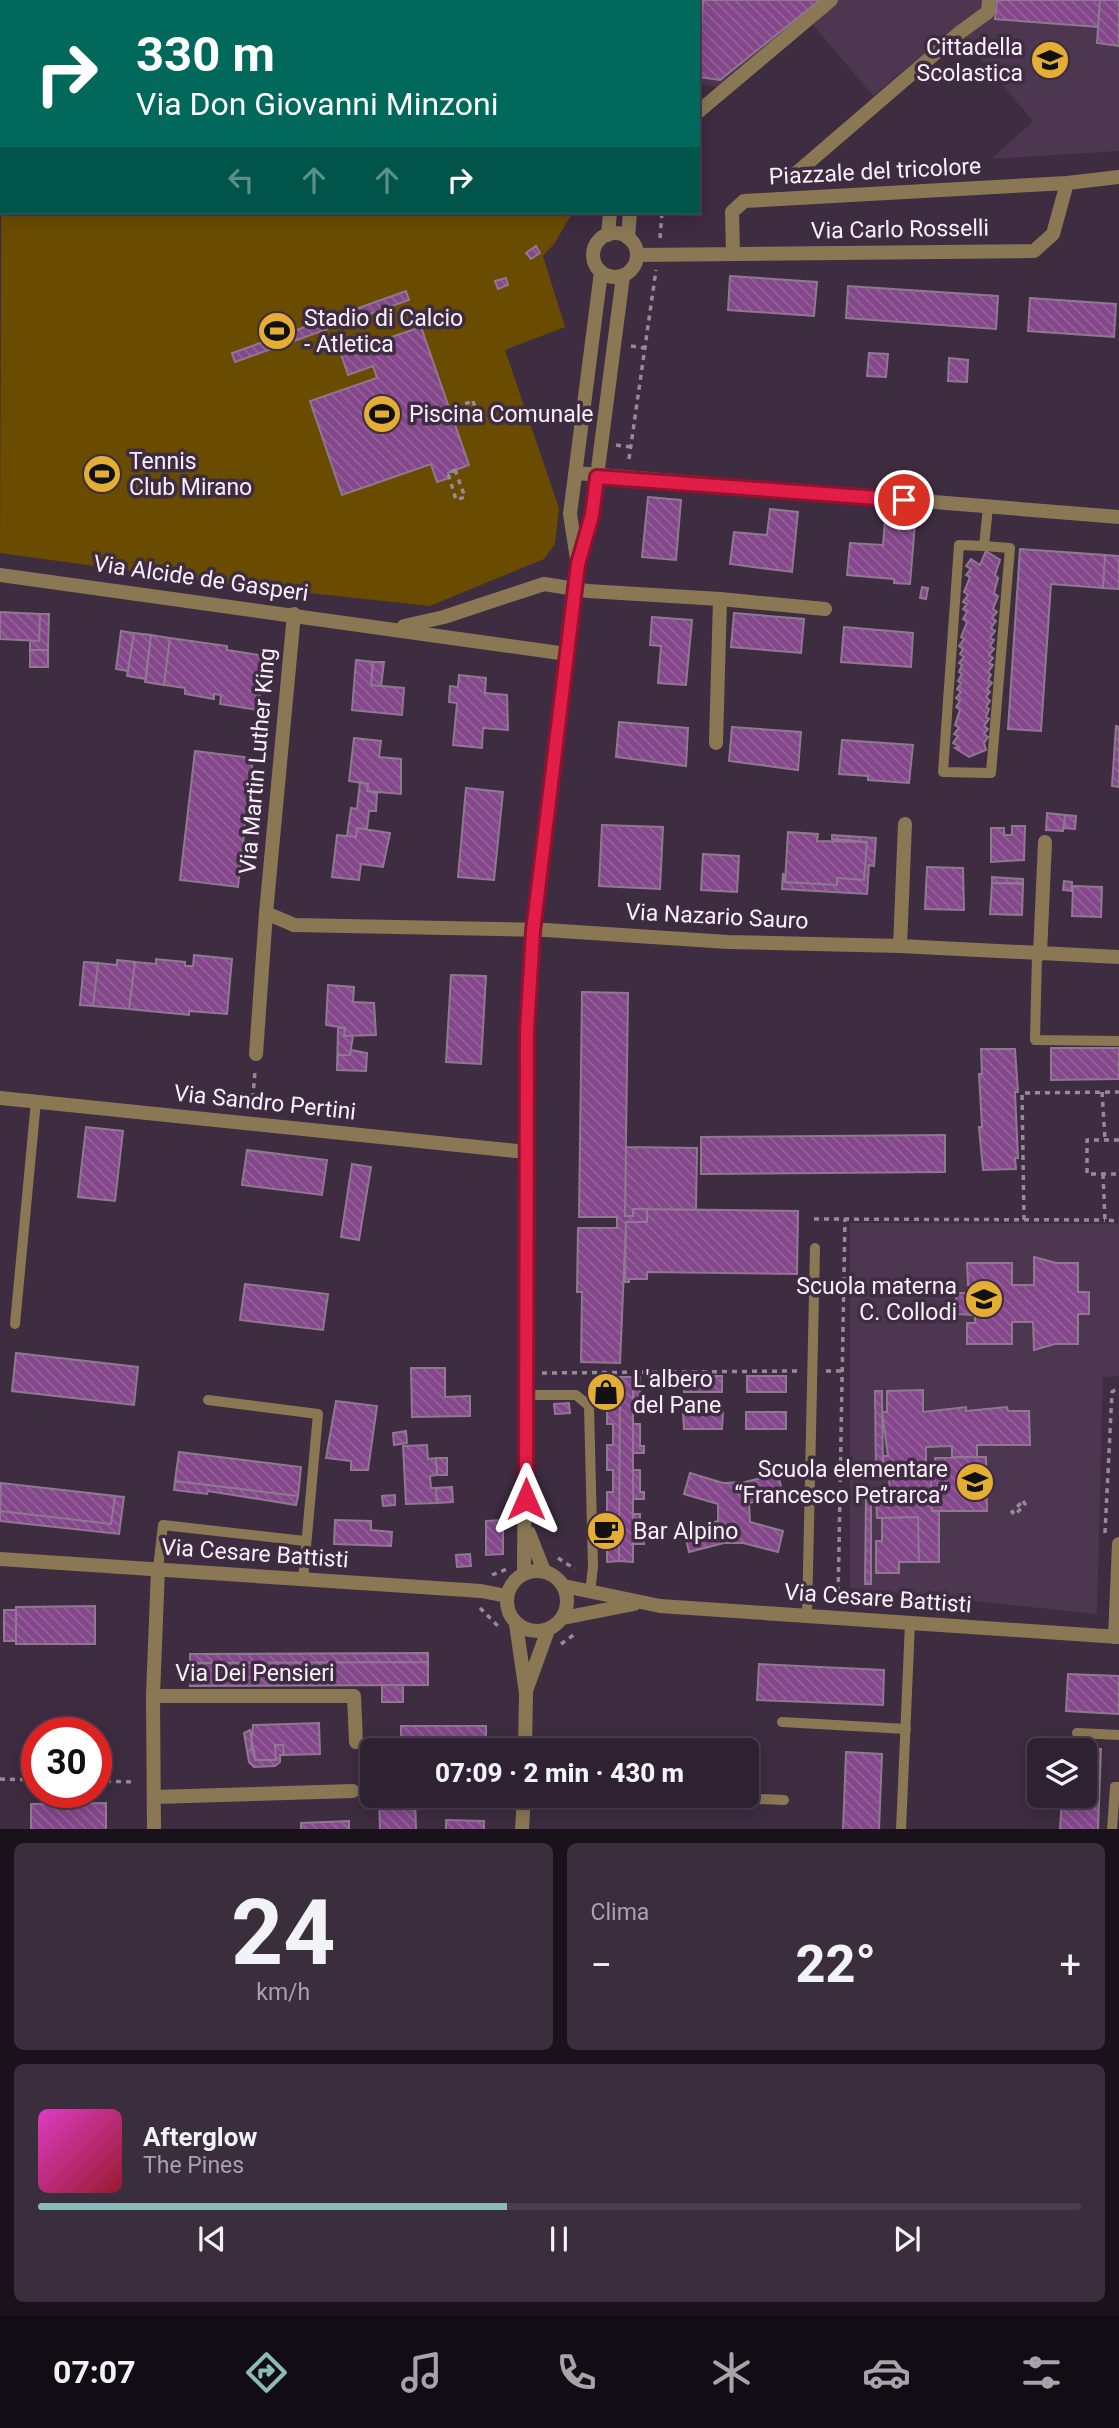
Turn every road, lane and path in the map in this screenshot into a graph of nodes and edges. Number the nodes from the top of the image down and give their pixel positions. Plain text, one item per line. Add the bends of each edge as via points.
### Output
1 (831, 0) edge
2 (989, 0) edge
3 (700, 110) edge
4 (794, 175) dead end
5 (1119, 177) edge
6 (1067, 183) junction
7 (610, 214) edge
8 (630, 214) edge
9 (662, 214) edge
10 (608, 235) junction
11 (628, 238) junction
12 (733, 254) junction
13 (658, 255) junction
14 (637, 256) junction
15 (601, 272) junction
16 (623, 276) junction
17 (476, 410) joint
18 (631, 447) dead end
19 (576, 473) junction
20 (597, 477) junction
21 (456, 500) joint
22 (988, 507) junction
23 (1119, 517) edge
24 (984, 546) junction
25 (578, 564) junction
26 (0, 575) edge
27 (575, 588) junction
28 (720, 599) junction
29 (825, 609) dead end
30 (294, 614) junction
31 (396, 628) junction
32 (567, 654) junction
33 (716, 743) dead end
34 (905, 824) dead end
35 (1045, 842) dead end
36 (266, 913) junction
37 (533, 931) junction
38 (900, 946) junction
39 (1038, 954) junction
40 (1119, 957) edge
41 (1119, 1041) edge
42 (256, 1055) joint
43 (1102, 1092) junction
44 (1119, 1092) edge
45 (0, 1098) edge
46 (36, 1101) junction
47 (251, 1124) junction
48 (1105, 1140) junction
49 (1119, 1140) edge
50 (526, 1152) junction
51 (1103, 1174) junction
52 (1119, 1174) edge
53 (814, 1219) dead end
54 (845, 1219) junction
55 (1024, 1220) junction
56 (1105, 1220) junction
57 (1119, 1221) edge
58 (815, 1248) dead end
59 (15, 1324) dead end
60 (540, 1360) dead end
61 (811, 1371) junction
62 (841, 1371) junction
63 (540, 1373) junction
64 (1119, 1387) edge
65 (532, 1395) junction
66 (208, 1400) dead end
67 (526, 1525) junction
68 (1105, 1539) dead end
69 (305, 1541) junction
70 (1119, 1544) edge
71 (551, 1553) dead end
72 (0, 1559) edge
73 (510, 1562) dead end
74 (593, 1567) junction
75 (158, 1568) junction
76 (544, 1571) junction
77 (524, 1573) junction
78 (303, 1580) junction
79 (564, 1586) junction
80 (481, 1591) junction
81 (590, 1593) junction
82 (507, 1596) junction
83 (638, 1603) junction
84 (838, 1603) dead end
85 (807, 1616) junction
86 (563, 1618) junction
87 (910, 1623) junction
88 (516, 1624) junction
89 (580, 1629) dead end
90 (548, 1630) junction
91 (501, 1631) dead end
92 (1117, 1637) edge
93 (558, 1646) dead end
94 (526, 1693) junction
95 (153, 1696) junction
96 (782, 1722) dead end
97 (906, 1729) junction
98 (1077, 1733) dead end
99 (1119, 1735) edge
100 (525, 1738) edge
101 (356, 1742) dead end
102 (0, 1779) edge
103 (21, 1780) edge
104 (112, 1783) edge
105 (1119, 1787) edge
106 (154, 1790) junction
107 (353, 1791) dead end
108 (759, 1799) edge
109 (784, 1800) dead end
110 (524, 1808) edge
111 (154, 1829) edge
112 (523, 1829) edge
113 (901, 1829) edge
114 (1112, 1829) edge

1 - 3 street
2 - 4 street via 988,12
5 - 6 street
6 - 12 street, Via Carlo Rosselli via 1053,234 1034,251
6 - 12 street, Piazzale del tricolore via 744,201 732,212
7 - 10 street
8 - 11 street
9 - 13 path
10 - 11 street
10 - 15 street via 596,244 594,252
11 - 14 street
12 - 13 street, Via Carlo Rosselli
13 - 14 street, Via Carlo Rosselli
13 - 18 path
14 - 16 street
15 - 16 street
15 - 19 street
16 - 20 street
17 - 17 path via 452,418 450,409 472,401
19 - 20 street
19 - 25 street via 570,514
20 - 22 street
20 - 25 street
21 - 21 path via 448,473 455,470 465,497
22 - 23 street
22 - 24 lane
24 - 24 lane via 1010,548 991,773 943,772 958,545
25 - 27 street
26 - 30 street, Via Alcide de Gasperi
27 - 28 street, Via Alcide de Gasperi
27 - 31 street, Via Alcide de Gasperi via 544,584
27 - 32 street
28 - 29 street, Via Alcide de Gasperi
28 - 33 street
30 - 31 street, Via Alcide de Gasperi
30 - 36 street, Via Martin Luther King
31 - 32 street, Via Alcide de Gasperi
32 - 37 street
34 - 38 street
35 - 39 street
36 - 37 street via 294,925
36 - 42 street, Via Martin Luther King
37 - 38 street, Via Nazario Sauro
37 - 50 street
38 - 39 street, Via Nazario Sauro
39 - 40 street, Via Nazario Sauro
39 - 41 lane via 1035,1040
42 - 47 path
43 - 44 path
43 - 48 path
43 - 55 path via 1022,1093
45 - 46 street, Via Sandro Pertini
46 - 47 street, Via Sandro Pertini
46 - 59 lane
47 - 50 street, Via Sandro Pertini
48 - 49 path
48 - 51 path via 1087,1140 1087,1174
50 - 65 street
51 - 52 path
51 - 56 path
53 - 54 path
54 - 55 path
54 - 62 path
55 - 56 path
56 - 57 path
58 - 61 lane
60 - 63 path
61 - 62 path
61 - 63 path
61 - 85 lane
62 - 84 path
63 - 65 path
64 - 68 path via 1112,1392
65 - 67 street
65 - 74 lane via 576,1395 589,1406
66 - 69 lane via 318,1414
67 - 76 street
67 - 77 street
69 - 75 lane via 163,1525
69 - 78 lane
70 - 92 street, Via Cesare Battisti
71 - 74 path via 573,1569
72 - 75 street, Via Cesare Battisti
73 - 80 path via 501,1573 481,1576
74 - 81 lane
75 - 78 street, Via Cesare Battisti
75 - 95 street, Via Dei Pensieri
76 - 77 street
76 - 79 street, Via Cesare Battisti
77 - 82 street
78 - 80 street, Via Cesare Battisti
79 - 81 street, Via Cesare Battisti
79 - 86 street via 568,1600
80 - 82 street, Via Cesare Battisti
80 - 91 path via 480,1610 495,1619
81 - 83 street, Via Cesare Battisti
82 - 88 street
83 - 85 street, Via Cesare Battisti
83 - 86 street, Via Cesare Battisti
85 - 87 street, Via Cesare Battisti
86 - 90 street, Via Cesare Battisti
87 - 92 street, Via Cesare Battisti
87 - 97 lane
88 - 90 street via 533,1631
88 - 94 street
89 - 93 path
90 - 94 street
94 - 100 street
95 - 101 street, Via Dei Pensieri via 354,1696
95 - 106 street, Via Dei Pensieri
96 - 97 lane
97 - 113 lane
98 - 99 lane
102 - 103 path
104 - 106 path
105 - 114 lane via 1115,1787
106 - 107 street
106 - 111 street, Via Dei Pensieri
108 - 109 lane
110 - 112 street

